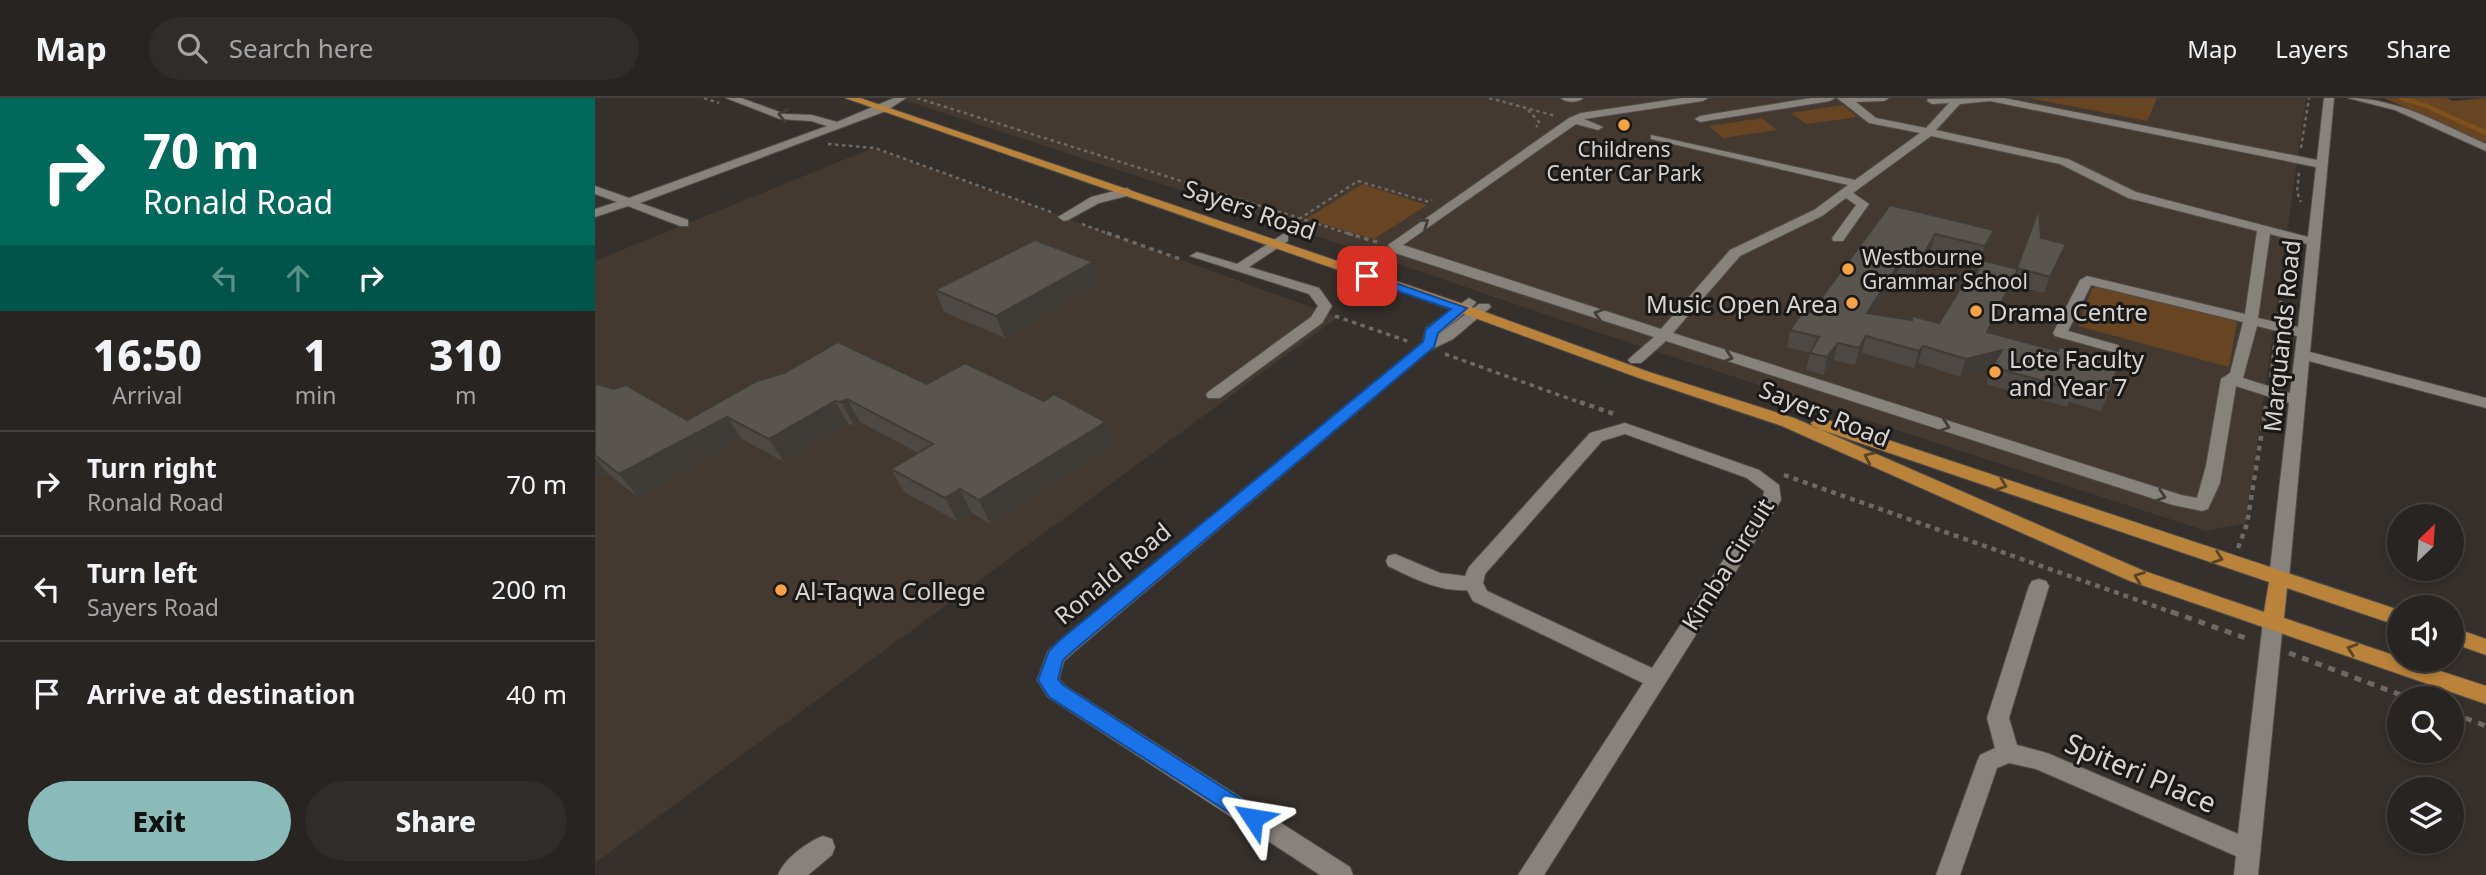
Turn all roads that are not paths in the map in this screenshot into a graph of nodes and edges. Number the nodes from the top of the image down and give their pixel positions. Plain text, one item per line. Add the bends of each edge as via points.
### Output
1 (731, 98) edge
2 (850, 98) edge
3 (899, 98) edge
4 (1566, 98) edge
5 (1578, 98) edge
6 (1830, 98) edge
7 (1884, 98) edge
8 (1990, 98) edge
9 (2329, 98) edge
10 (2353, 98) edge
11 (1693, 99) edge
12 (1843, 99) edge
13 (1960, 100) junction
14 (1932, 101) dead end
15 (1667, 103) junction
16 (876, 107) junction
17 (1651, 118) dead end
18 (1700, 119) dead end
19 (1573, 120) junction
20 (831, 123) junction
21 (1598, 127) dead end
22 (1929, 132) junction
23 (1655, 137) dead end
24 (2486, 148) edge
25 (2322, 165) junction
26 (719, 167) junction
27 (1857, 184) junction
28 (1104, 185) junction
29 (595, 190) edge
30 (1133, 194) junction
31 (1847, 194) junction
32 (1095, 200) junction
33 (624, 202) junction
34 (595, 213) edge
35 (1064, 217) road end
36 (684, 223) dead end
37 (2264, 229) junction
38 (1838, 238) dead end
39 (1277, 242) junction
40 (2314, 242) junction
41 (1196, 260) road end
42 (1239, 268) junction
43 (1472, 308) junction
44 (2251, 319) junction
45 (2304, 333) junction
46 (1663, 336) junction
47 (2113, 348) dead end
48 (2301, 354) junction
49 (1636, 360) junction
50 (2229, 379) junction
51 (1214, 395) dead end
52 (2297, 400) junction
53 (2486, 403) edge
54 (1788, 422) junction
55 (1395, 561) dead end
56 (2279, 578) junction
57 (1473, 583) junction
58 (2039, 586) dead end
59 (2387, 614) edge
60 (2273, 622) junction
61 (2464, 639) edge
62 (2486, 647) edge
63 (1655, 679) junction
64 (2486, 695) edge
65 (2007, 753) junction
66 (823, 848) dead end
67 (2249, 850) junction
68 (790, 875) edge
69 (1341, 875) edge
70 (1530, 875) edge
71 (1948, 875) edge
72 (2246, 875) edge

20 -> 1 street via 784,117
2 - 16 main road, Sayers Road
3 - 16 street
4 - 5 street
6 - 18 street
7 - 12 street
8 - 13 street
8 - 25 street
9 - 25 street, Marquands Road
10 - 24 street via 2398,108
11 - 15 street
12 - 22 street via 1873,121
13 - 14 street
13 - 22 street
15 - 17 street
15 - 19 street
16 - 20 street
16 - 28 main road, Sayers Road
19 - 21 street
46 -> 19 street via 1395,245
20 - 26 street
20 - 26 street
22 - 27 street
22 - 37 street via 2064,161 2132,195
23 - 27 street
25 - 40 street, Marquands Road
26 - 33 street
27 - 31 street
28 - 30 main road, Sayers Road
28 - 32 street
29 - 33 street
30 - 32 street
30 - 39 main road, Sayers Road
31 - 38 street via 1863,204
31 - 46 street via 1735,253
32 - 35 street
33 - 34 street
33 - 36 street
37 - 40 street
37 - 44 street
39 - 42 street
39 - 43 main road, Sayers Road
40 - 45 street, Marquands Road
41 - 42 street
42 - 51 street via 1314,291 1325,306 1317,320
43 - 49 main road, Sayers Road
43 - 54 main road, Sayers Road via 1699,394
43 - 69 street, Ronald Road via 1448,336 1427,345 1066,646 1055,657 1048,680 1056,691
44 - 45 street
44 - 47 street via 2087,280 2060,333
44 - 50 street via 2237,375
45 - 48 street, Marquands Road
46 - 49 street
46 -> 50 street via 2201,505 2212,477
48 - 52 street, Marquands Road
48 - 53 street
49 - 54 main road via 1641,368
49 -> 56 main road, Sayers Road
50 - 52 street
52 - 56 street, Marquands Road
60 -> 54 main road, Sayers Road via 2111,565
55 - 57 street via 1439,582
56 - 59 main road, Sayers Road
56 - 60 main road
57 - 63 street via 1480,596
57 - 63 street, Kimba Circuit via 1476,572 1596,437 1614,429 1625,428 1753,474 1773,489 1772,500
58 - 65 street via 1998,719
64 -> 60 main road, Sayers Road
60 - 67 street
61 - 62 main road
63 - 70 street, Kimba Circuit
65 - 67 street, Spiteri Place via 2039,760
65 - 71 street via 1988,762
66 - 68 street
67 - 72 street

